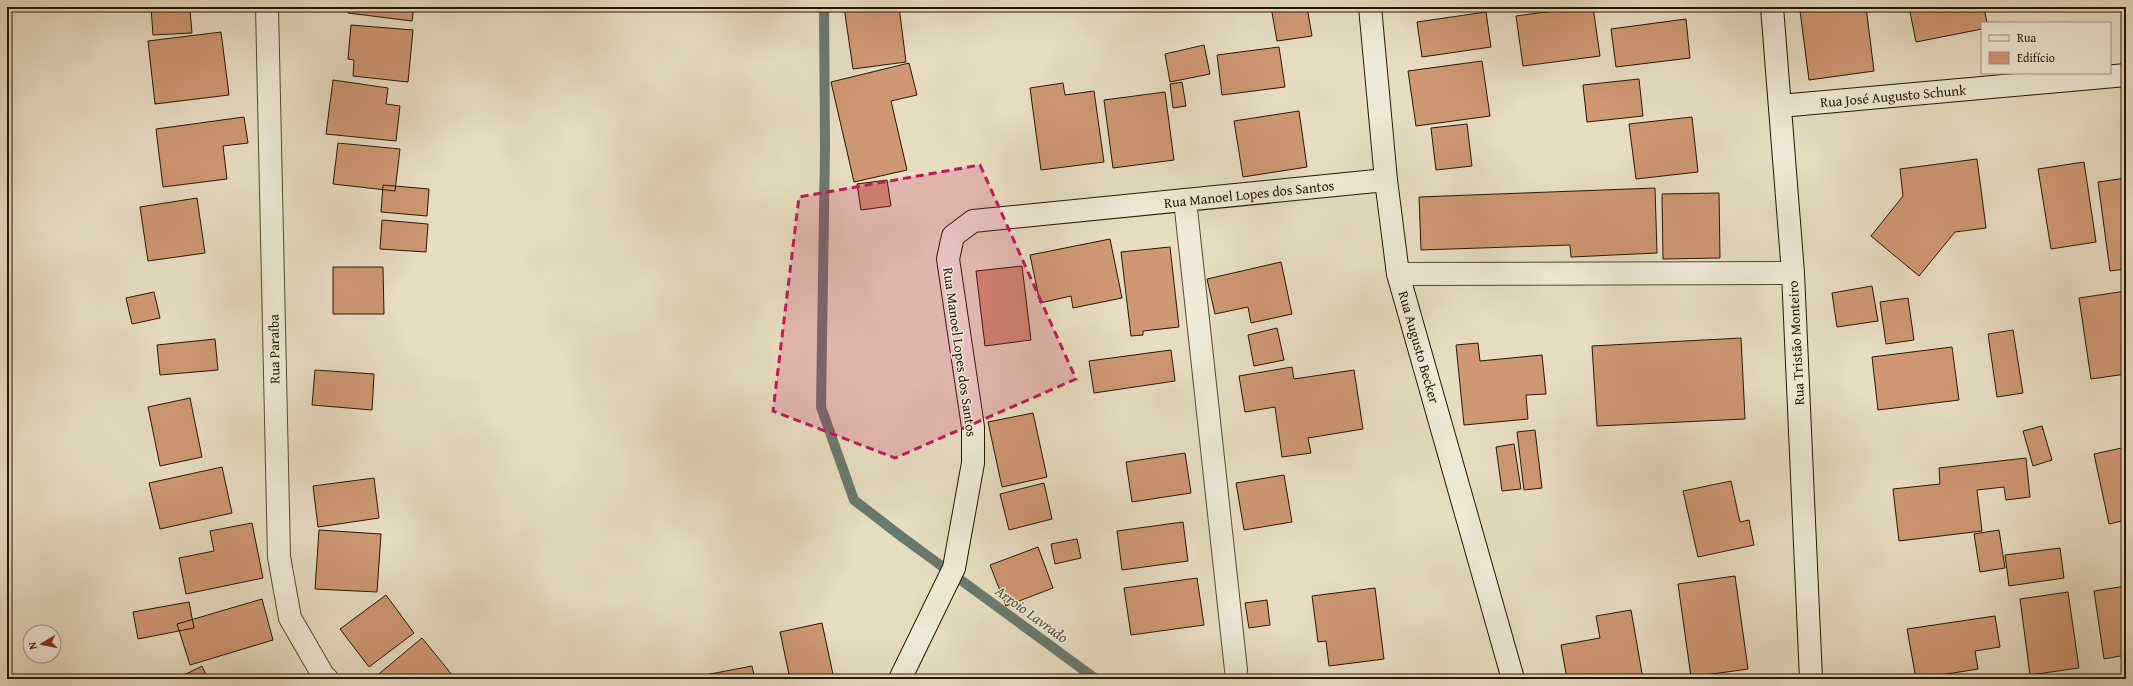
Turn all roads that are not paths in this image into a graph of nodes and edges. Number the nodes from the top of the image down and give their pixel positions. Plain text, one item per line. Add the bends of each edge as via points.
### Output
1 (266, 7) edge
2 (1370, 7) edge
3 (1772, 7) edge
4 (2126, 75) edge
5 (1780, 106) junction
6 (1386, 180) junction
7 (1185, 200) junction
8 (1793, 273) junction
9 (1398, 274) junction
10 (1236, 670) dead end
11 (327, 679) edge
12 (900, 679) edge
13 (1513, 679) edge
14 (1811, 679) edge

1 - 11 street, Rua Paraíba via 279,557 290,618 322,675
2 - 6 street, Rua Augusto Becker
3 - 5 street, Rua Tristão Monteiro
4 - 5 street, Rua José Augusto Schunk
5 - 8 street, Rua Tristão Monteiro
6 - 7 street, Rua Manoel Lopes dos Santos
6 - 9 street, Rua Augusto Becker
7 - 10 street
7 - 12 street, Rua Manoel Lopes dos Santos via 973,221 953,236 948,259 973,427 973,463 954,568
8 - 9 street
8 - 14 street, Rua Tristão Monteiro
9 - 13 street, Rua Augusto Becker

